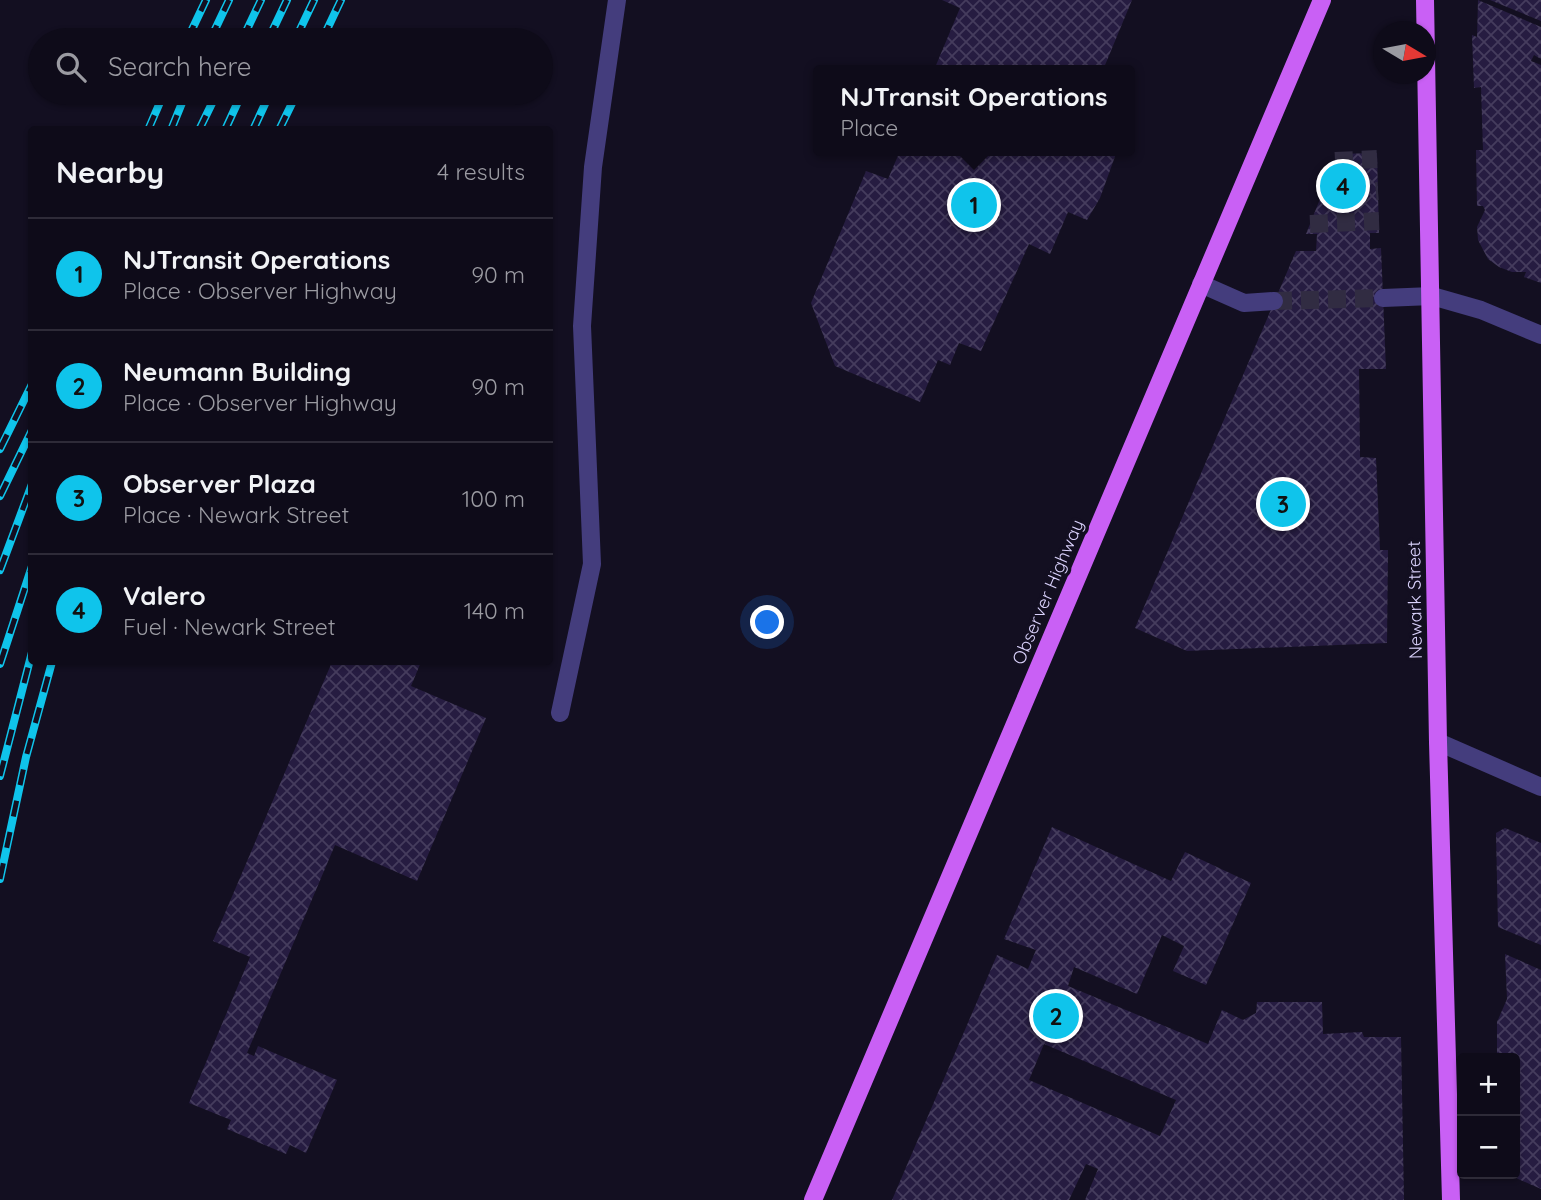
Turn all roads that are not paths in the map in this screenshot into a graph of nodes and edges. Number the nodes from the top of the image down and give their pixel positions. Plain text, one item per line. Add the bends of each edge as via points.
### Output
1 (617, 0) edge
2 (1322, 0) edge
3 (1425, 0) edge
4 (1201, 284) junction
5 (1432, 296) junction
6 (1383, 298) tunnel mouth
7 (1274, 301) tunnel mouth
8 (1541, 335) edge
9 (560, 713) dead end
10 (1437, 742) junction
11 (1541, 787) edge
12 (813, 1200) edge
13 (1451, 1200) edge

1 - 9 street via 593,167 582,314 592,564
2 - 4 main road, Observer Highway
3 - 5 main road, Newark Street
4 - 7 street via 1244,303
4 - 12 main road, Observer Highway
5 - 6 street
5 - 8 street
5 - 10 main road, Newark Street
10 - 11 street
10 - 13 main road, Newark Street

